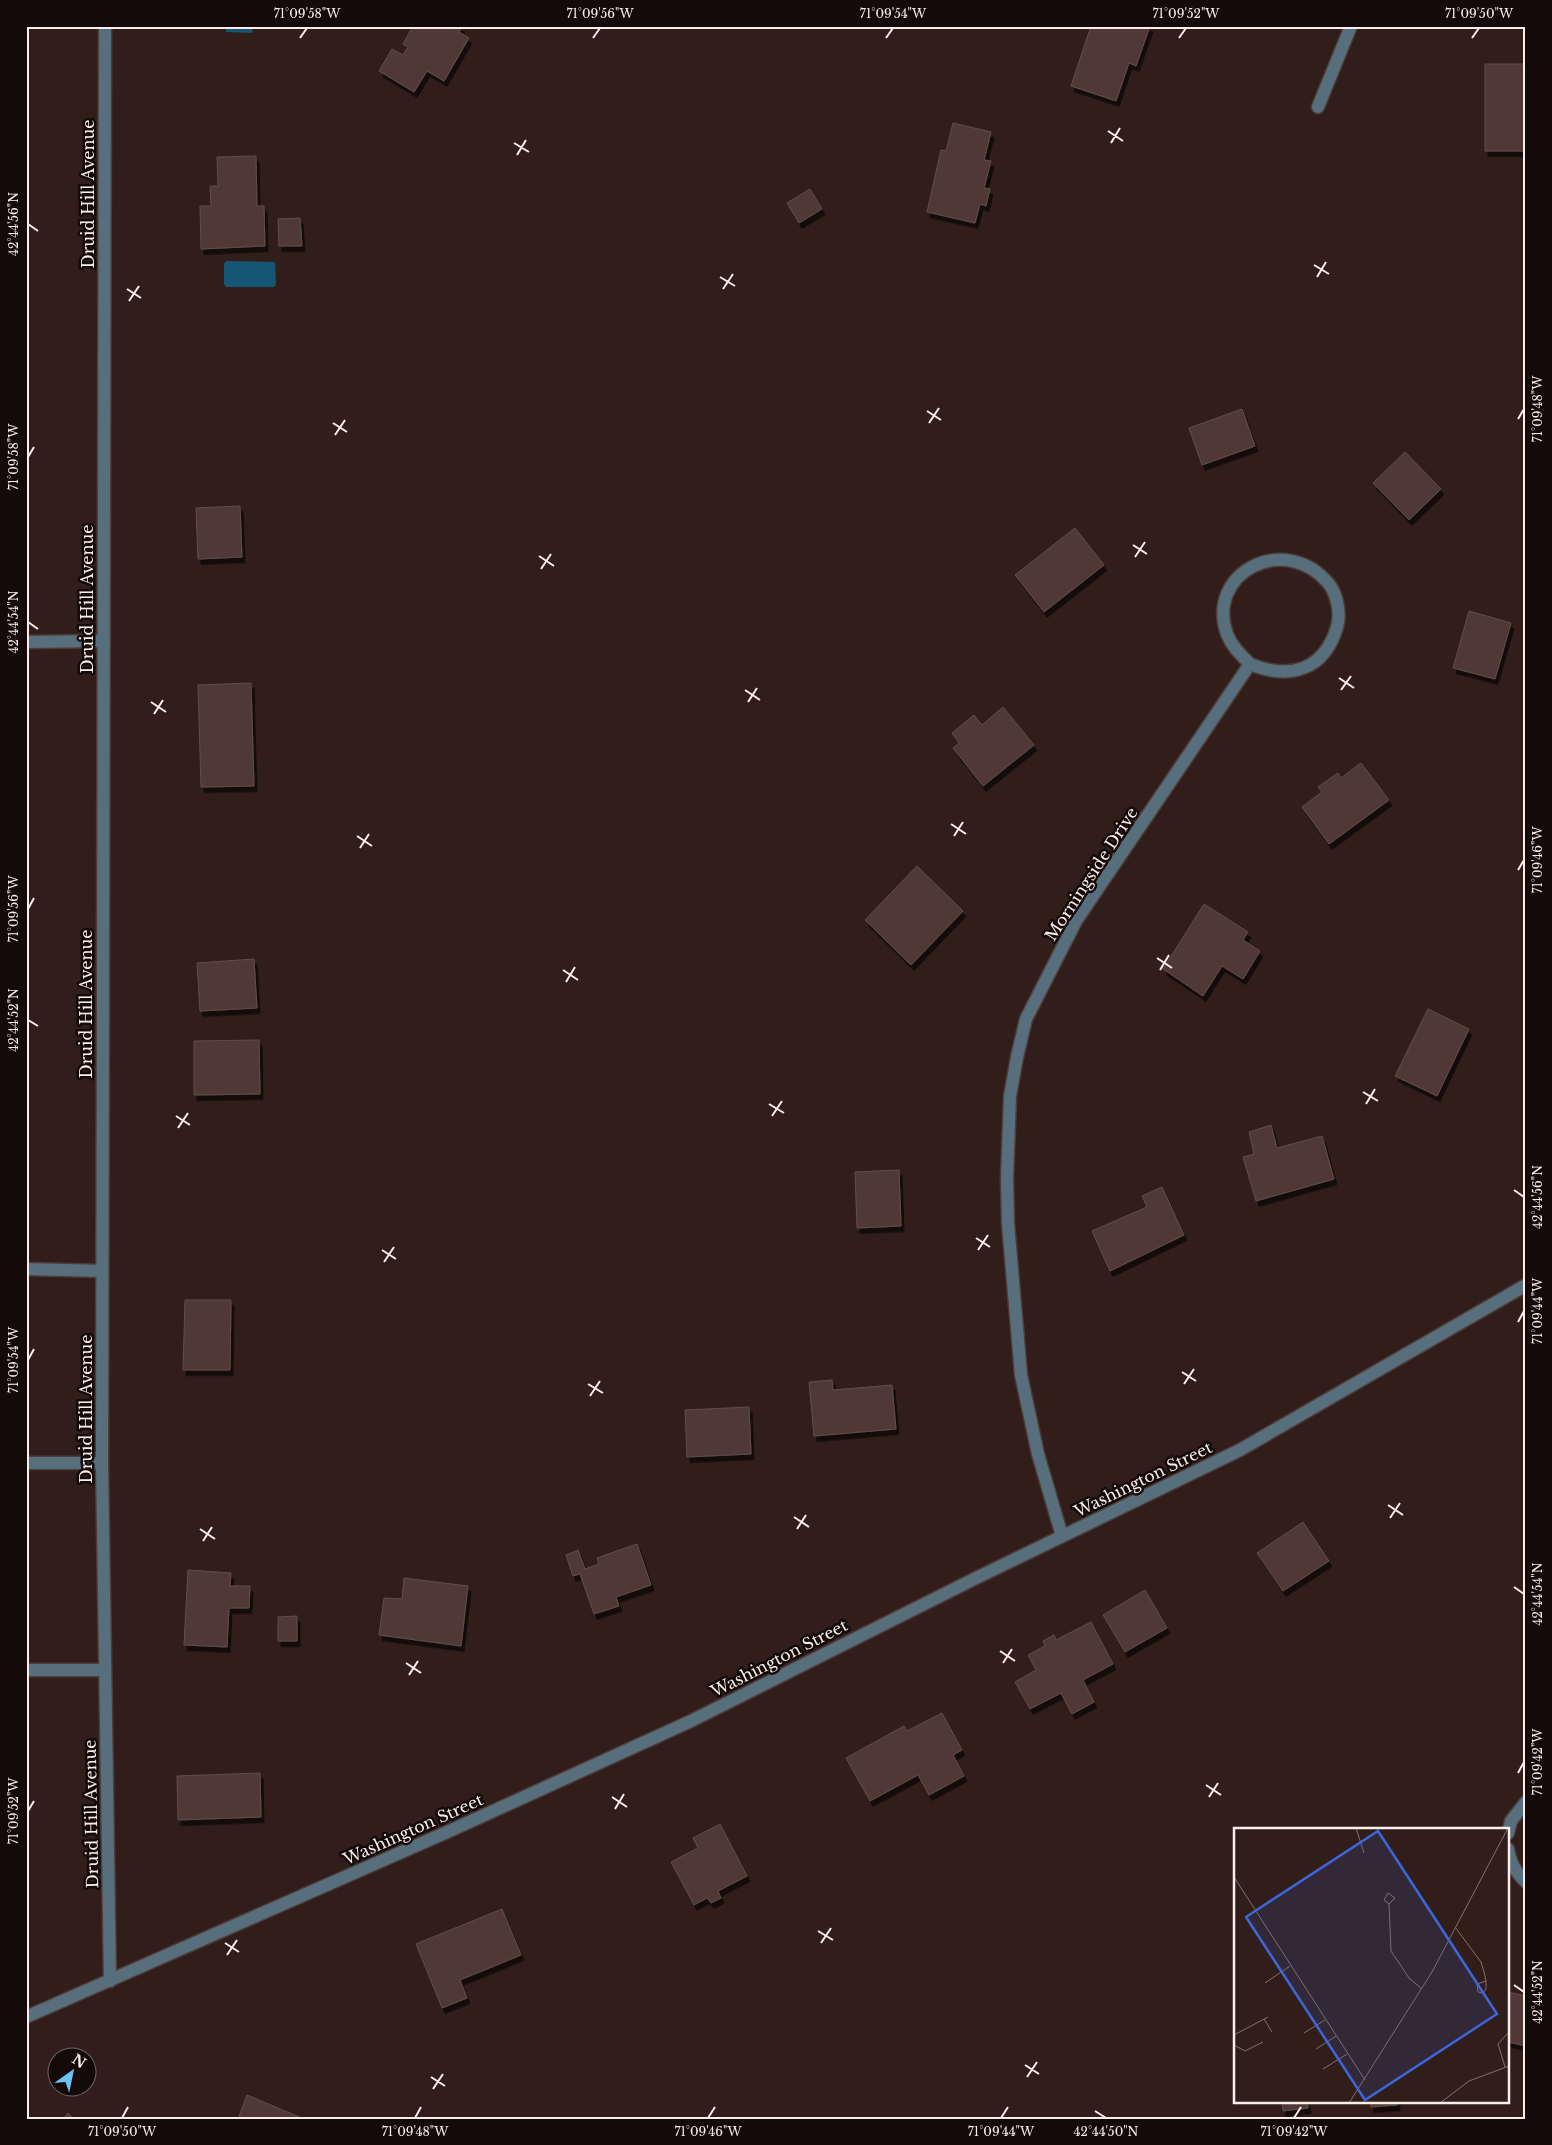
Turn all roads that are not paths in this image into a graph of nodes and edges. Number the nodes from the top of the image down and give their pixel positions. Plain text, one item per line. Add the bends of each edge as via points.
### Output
1 (105, 26) edge
2 (1351, 26) edge
3 (1318, 107) dead end
4 (103, 641) junction
5 (26, 642) edge
6 (1250, 664) junction
7 (26, 1269) edge
8 (102, 1271) junction
9 (1526, 1285) edge
10 (26, 1463) edge
11 (102, 1463) junction
12 (1062, 1536) junction
13 (26, 1670) edge
14 (105, 1670) junction
15 (1526, 1802) edge
16 (1509, 1828) edge
17 (1510, 1859) edge
18 (1526, 1882) edge
19 (110, 1981) junction
20 (26, 2017) edge

1 - 4 street, Druid Hill Avenue
2 - 3 street
4 - 5 street
4 - 8 street, Druid Hill Avenue
6 - 6 street via 1268,671 1287,673 1305,668 1321,657 1333,642 1338,624 1338,605 1332,587 1320,573 1304,563 1286,558 1267,560 1250,567 1236,580 1227,596 1224,615 1227,634 1236,651
6 - 12 street, Morningside Drive via 1076,921 1026,1019 1017,1057 1010,1096 1007,1179 1021,1375 1038,1454
7 - 8 street
8 - 11 street, Druid Hill Avenue
9 - 12 street, Washington Street via 1240,1450
10 - 11 street
11 - 14 street, Druid Hill Avenue
12 - 19 street, Washington Street via 691,1721
13 - 14 street
14 - 19 street, Druid Hill Avenue
15 - 16 street
17 - 18 street via 1517,1874
19 - 20 street, Washington Street

